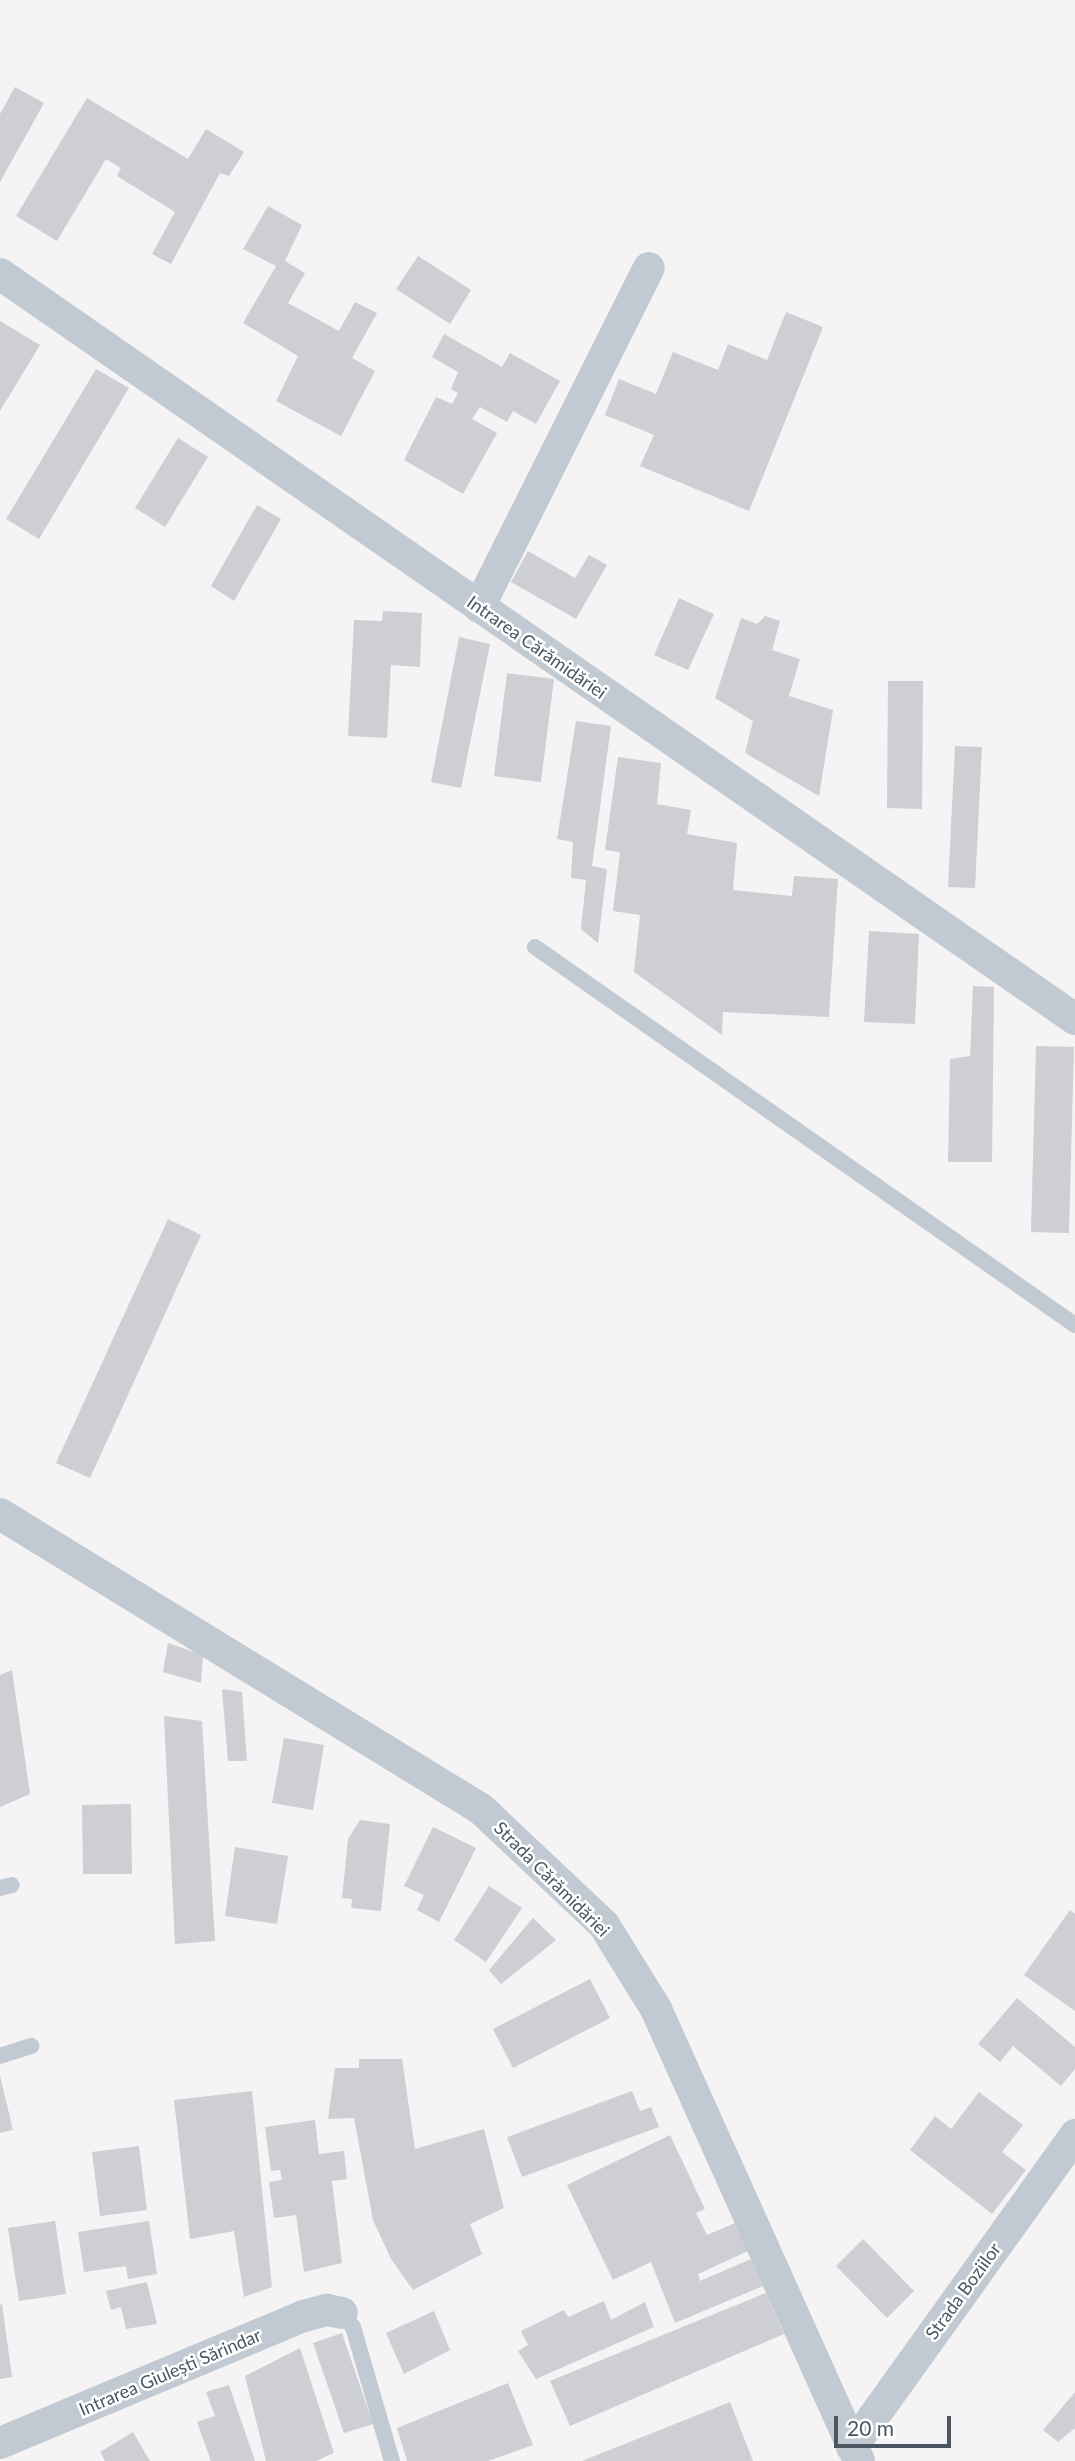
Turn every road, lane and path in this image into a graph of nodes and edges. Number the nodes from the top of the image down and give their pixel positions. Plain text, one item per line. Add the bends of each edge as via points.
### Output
1 (649, 268) dead end
2 (0, 274) edge
3 (479, 607) junction
4 (535, 947) dead end
5 (1075, 1019) edge
6 (1075, 1325) edge
7 (0, 1514) edge
8 (31, 2046) dead end
9 (0, 2056) edge
10 (1075, 2135) edge
11 (342, 2313) joint
12 (0, 2443) edge
13 (855, 2454) edge
14 (391, 2461) edge

1 - 3 street
2 - 3 street, Intrarea Cărămidăriei
3 - 5 street, Intrarea Cărămidăriei
4 - 6 lane
7 - 13 street, Strada Cărămidăriei via 481,1809 604,1925 656,2009
8 - 9 lane
10 - 13 street, Strada Boziilor
11 - 12 street, Intrarea Giulești Sărindar via 304,2316
11 - 14 lane via 353,2328

